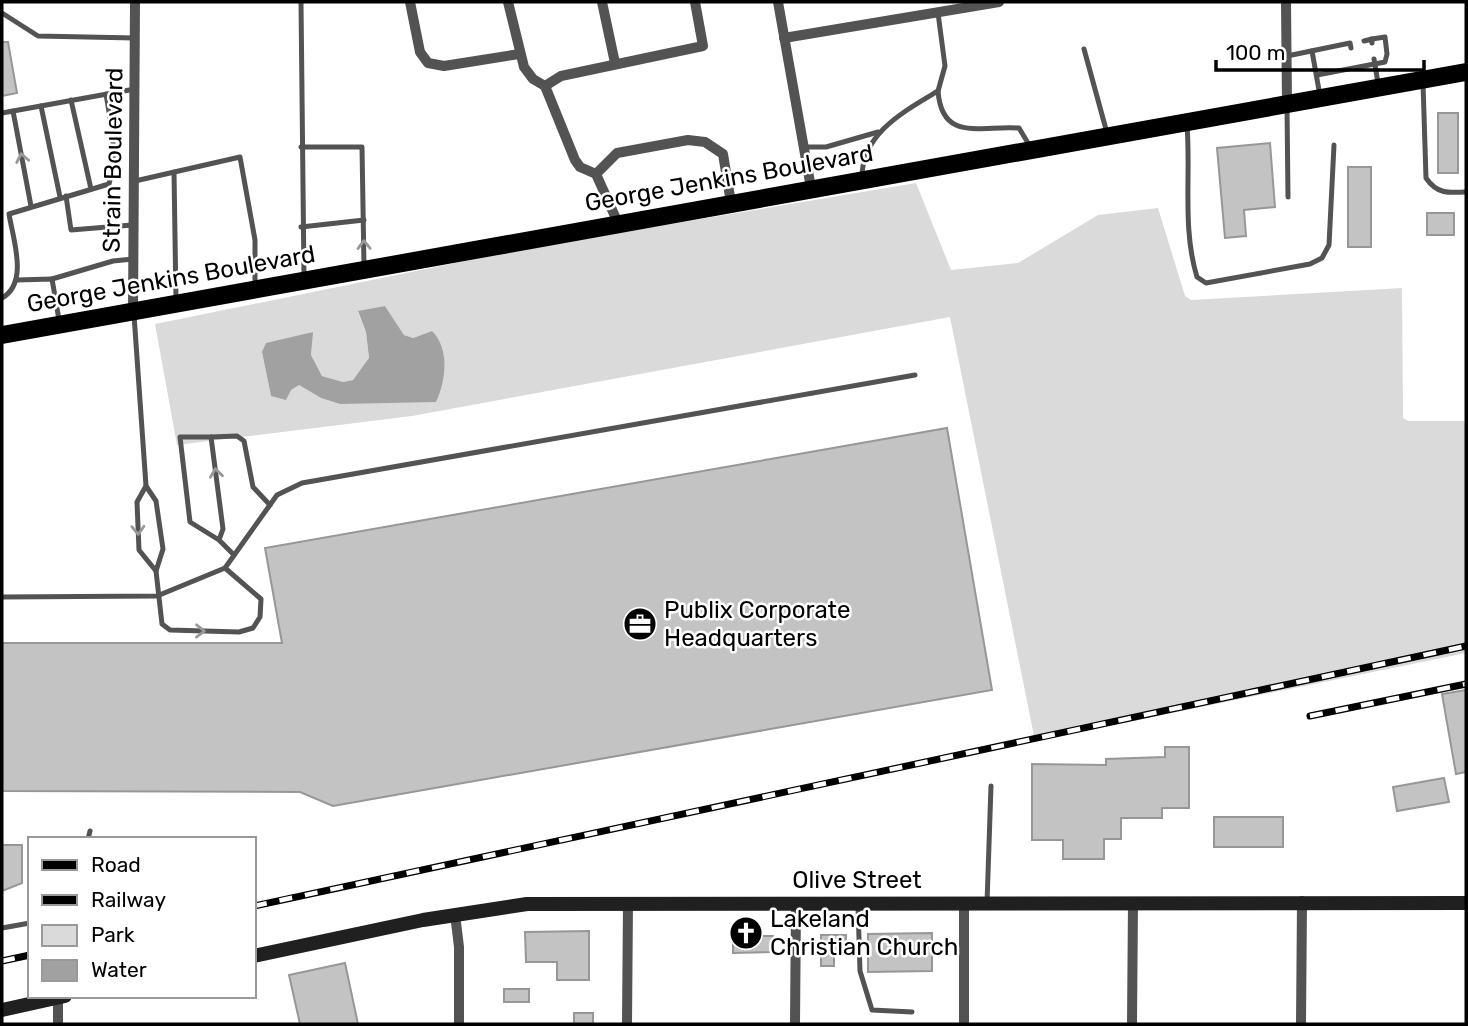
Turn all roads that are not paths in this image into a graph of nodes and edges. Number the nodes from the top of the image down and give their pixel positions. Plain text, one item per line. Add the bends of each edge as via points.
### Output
1 (135, 2) edge
2 (301, 2) edge
3 (410, 2) edge
4 (508, 2) edge
5 (602, 2) edge
6 (695, 2) edge
7 (778, 2) edge
8 (999, 2) edge
9 (1286, 2) edge
10 (2, 13) edge
11 (938, 13) junction
12 (135, 38) junction
13 (785, 38) junction
14 (1364, 41) dead end
15 (1351, 48) dead end
16 (1084, 49) dead end
17 (1312, 51) junction
18 (519, 54) junction
19 (1287, 56) junction
20 (1375, 62) junction
21 (615, 63) junction
22 (1466, 72) edge
23 (1317, 75) junction
24 (1423, 80) junction
25 (545, 86) junction
26 (1378, 88) junction
27 (135, 89) junction
28 (938, 91) junction
29 (106, 94) junction
30 (1321, 99) junction
31 (71, 100) junction
32 (1287, 104) junction
33 (41, 106) junction
34 (13, 111) junction
35 (2, 113) edge
36 (1187, 122) junction
37 (881, 131) junction
38 (1107, 136) junction
39 (1334, 145) dead end
40 (301, 147) junction
41 (804, 147) junction
42 (1031, 149) junction
43 (174, 172) junction
44 (596, 174) junction
45 (862, 179) junction
46 (132, 182) junction
47 (811, 188) junction
48 (91, 189) junction
49 (1466, 192) edge
50 (63, 196) junction
51 (1288, 197) dead end
52 (731, 203) junction
53 (31, 206) junction
54 (2, 207) edge
55 (9, 214) junction
56 (364, 220) junction
57 (618, 223) junction
58 (132, 225) junction
59 (301, 228) junction
60 (133, 259) junction
61 (364, 269) junction
62 (52, 279) junction
63 (304, 280) junction
64 (17, 281) junction
65 (255, 289) junction
66 (2, 298) edge
67 (176, 304) junction
68 (133, 312) junction
69 (60, 325) junction
70 (2, 335) edge
71 (915, 375) dead end
72 (211, 437) junction
73 (146, 486) junction
74 (270, 505) junction
75 (219, 540) junction
76 (234, 555) junction
77 (225, 568) junction
78 (156, 571) junction
79 (157, 596) junction
80 (2, 597) edge
81 (991, 786) dead end
82 (90, 831) dead end
83 (88, 837) edge
84 (1301, 901) junction
85 (628, 902) junction
86 (1133, 902) junction
87 (1466, 902) edge
88 (796, 903) junction
89 (858, 903) junction
90 (964, 903) junction
91 (987, 903) junction
92 (455, 914) junction
93 (28, 923) edge
94 (2, 928) edge
95 (256, 956) edge
96 (57, 998) edge
97 (62, 998) edge
98 (2, 1010) edge
99 (912, 1012) dead end
100 (58, 1024) edge
101 (459, 1024) edge
102 (627, 1024) edge
103 (795, 1024) edge
104 (964, 1024) edge
105 (1132, 1024) edge
106 (1301, 1024) edge

1 - 12 street, Strain Boulevard
2 - 40 lane
3 - 18 street via 420,52 429,63 444,66
4 - 18 street
5 - 21 street
6 - 21 street via 703,46
7 - 13 street
8 - 11 street
9 - 19 street
10 - 12 lane via 38,36
11 - 13 street
11 - 28 lane via 945,66
12 - 27 street, Strain Boulevard
13 - 41 street
14 - 20 lane via 1385,37 1384,62
15 - 17 lane via 1350,43
16 - 38 lane
17 - 19 lane
17 - 23 lane
18 - 25 street via 533,79
19 - 32 street
20 - 23 lane
20 - 26 lane
21 - 25 street via 561,76
22 - 24 main road, George Jenkins Boulevard
23 - 30 lane
24 - 26 main road, George Jenkins Boulevard
24 - 49 lane via 1426,178 1443,193
25 - 44 street via 575,160
26 - 30 main road, George Jenkins Boulevard
27 - 29 lane
27 - 46 street, Strain Boulevard
28 - 37 lane
28 - 42 lane via 942,115 948,122 974,129 1019,128
29 - 31 lane
29 - 48 lane via 113,169 109,184
30 - 32 main road, George Jenkins Boulevard
31 - 33 lane
31 - 48 lane
32 - 36 main road, George Jenkins Boulevard
32 - 51 lane
33 - 34 lane
33 - 50 lane
34 - 35 lane
53 -> 34 lane
36 - 38 main road, George Jenkins Boulevard
36 - 39 lane via 1192,254 1197,277 1206,283 1322,258 1329,245
37 - 41 lane via 826,147
37 - 45 lane via 862,161
38 - 42 main road, George Jenkins Boulevard
40 - 56 lane via 362,147
40 - 59 lane
41 - 47 street
42 - 45 main road, George Jenkins Boulevard
43 - 46 lane
43 - 65 lane via 240,157 255,240
43 - 67 lane
44 - 52 street via 617,153 697,140 723,153
44 - 57 street
45 - 47 main road, George Jenkins Boulevard
46 - 58 street, Strain Boulevard
47 - 52 main road, George Jenkins Boulevard
48 - 50 lane
50 - 53 lane
50 - 58 lane via 71,230
52 - 57 main road, George Jenkins Boulevard
53 - 55 lane
54 - 55 lane
55 - 64 lane
56 - 59 lane
61 -> 56 lane
57 - 61 main road, George Jenkins Boulevard
58 - 60 street, Strain Boulevard
59 - 63 lane
60 - 62 lane
60 - 68 street, Strain Boulevard
61 - 63 main road, George Jenkins Boulevard
62 - 64 lane
62 - 69 lane
63 - 65 main road, George Jenkins Boulevard
64 - 66 lane via 13,291
65 - 67 main road, George Jenkins Boulevard
67 - 68 main road, George Jenkins Boulevard
68 - 69 main road, George Jenkins Boulevard
68 - 73 lane, Strain Boulevard
69 - 70 main road, George Jenkins Boulevard
71 - 74 lane via 302,483 277,495
72 - 74 lane via 237,436 244,441 253,487
75 -> 72 lane via 223,529
72 - 75 lane via 180,437 190,522
73 - 78 lane, Strain Boulevard via 156,501 163,549
73 -> 78 lane, Strain Boulevard via 138,502 139,550
74 - 76 lane
75 - 76 lane
76 - 77 lane
77 - 79 lane
79 -> 77 lane, Strain Boulevard via 162,624 170,630 239,632 253,628 260,617 261,599
78 - 79 lane, Strain Boulevard
79 - 80 lane
81 - 91 lane
82 - 83 lane
84 - 86 main road, Olive Street
84 - 87 main road, Olive Street
84 - 106 street
85 - 88 main road, Olive Street
85 - 92 main road, Olive Street via 527,904
85 - 102 street
86 - 91 main road, Olive Street
86 - 105 street
88 - 89 main road, Olive Street
88 - 103 street
89 - 90 main road, Olive Street
89 - 99 lane via 860,971 872,1010
90 - 91 main road, Olive Street
90 - 104 street
92 - 95 main road, Olive Street
92 - 101 street
93 - 94 lane
96 - 98 main road
97 - 100 street

